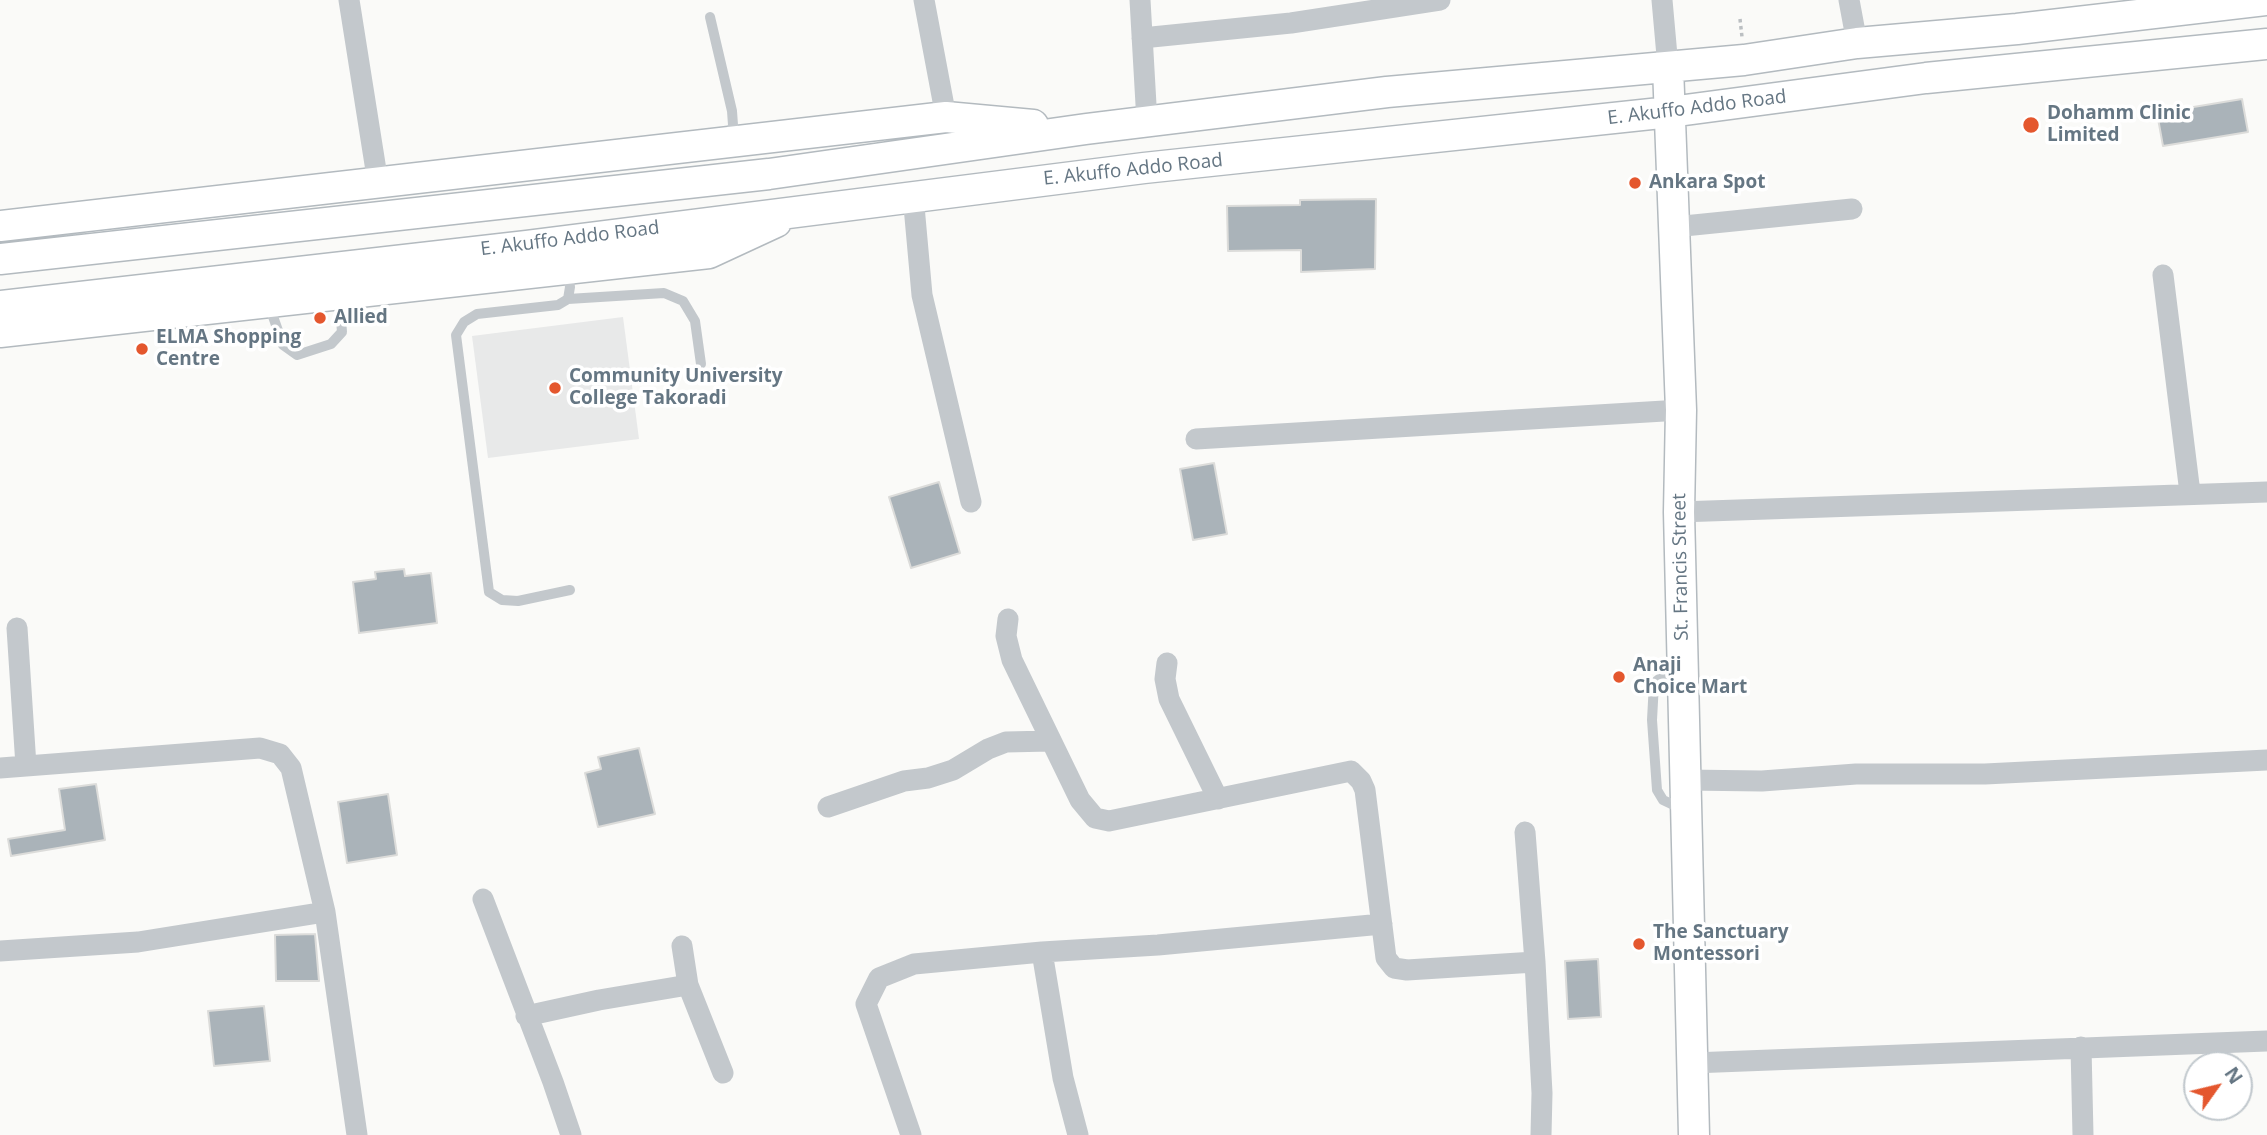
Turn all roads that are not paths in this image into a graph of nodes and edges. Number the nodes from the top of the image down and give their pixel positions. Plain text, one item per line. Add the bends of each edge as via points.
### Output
1 (349, 0) edge
2 (923, 0) edge
3 (1140, 0) edge
4 (1440, 0) edge
5 (1662, 0) edge
6 (1849, 0) edge
7 (2267, 0) edge
8 (710, 17) dead end
9 (1142, 38) junction
10 (1857, 43) junction
11 (2267, 44) edge
12 (1668, 67) junction
13 (1670, 112) junction
14 (946, 117) junction
15 (1147, 122) junction
16 (1086, 129) junction
17 (729, 142) junction
18 (378, 183) junction
19 (913, 195) junction
20 (804, 209) junction
21 (1852, 209) dead end
22 (0, 226) edge
23 (1674, 227) junction
24 (0, 258) edge
25 (568, 268) junction
26 (2163, 275) dead end
27 (338, 294) junction
28 (568, 299) junction
29 (268, 302) junction
30 (0, 306) edge
31 (0, 332) edge
32 (701, 364) dead end
33 (1681, 410) junction
34 (1196, 439) dead end
35 (2267, 492) edge
36 (2190, 493) junction
37 (971, 502) dead end
38 (1679, 512) junction
39 (570, 590) dead end
40 (1008, 619) dead end
41 (17, 628) dead end
42 (1167, 663) dead end
43 (1682, 668) junction
44 (1051, 741) junction
45 (2267, 760) edge
46 (26, 766) junction
47 (0, 768) edge
48 (1685, 780) junction
49 (1218, 799) junction
50 (828, 807) dead end
51 (1686, 811) junction
52 (1525, 832) dead end
53 (483, 899) dead end
54 (325, 912) junction
55 (1382, 923) junction
56 (682, 946) dead end
57 (0, 951) edge
58 (1042, 953) junction
59 (1535, 962) junction
60 (688, 985) junction
61 (526, 1016) junction
62 (2267, 1041) edge
63 (2081, 1047) junction
64 (1692, 1063) junction
65 (723, 1073) dead end
66 (356, 1135) edge
67 (571, 1135) edge
68 (911, 1135) edge
69 (1078, 1135) edge
70 (1541, 1135) edge
71 (1694, 1135) edge
72 (2083, 1135) edge

1 - 18 street
2 - 14 street
3 - 9 street
4 - 9 street via 1291,23
5 - 12 street, St. Francis Street
6 - 10 street
7 - 10 main road
8 - 17 lane via 732,111
9 - 15 street
10 - 12 main road
11 - 13 main road, E. Akuffo Addo Road via 1926,78
12 - 13 main road, St. Francis Street
12 - 15 main road via 1387,92
13 - 19 main road, E. Akuffo Addo Road
13 - 23 main road, St. Francis Street
14 - 16 main road
14 - 17 main road
15 - 16 main road
16 - 24 main road via 769,174
17 - 18 main road
18 - 22 main road
19 - 20 main road, E. Akuffo Addo Road
19 - 37 street via 922,295
20 - 25 main road via 709,253
20 - 30 main road, E. Akuffo Addo Road via 527,246
21 - 23 street
23 - 33 main road, St. Francis Street
25 - 27 main road
25 - 28 lane
26 - 36 street
27 - 29 main road
27 - 29 lane via 342,332 331,344 297,355 283,345
28 - 32 lane via 664,293 683,301 695,321
28 - 39 lane via 477,314 464,322 456,335 489,592 502,600 518,601
29 - 31 main road
33 - 34 street
33 - 38 main road, St. Francis Street
35 - 36 street
36 - 38 street
38 - 43 main road, St. Francis Street
40 - 44 street via 1006,636 1012,660
41 - 46 street
42 - 49 street via 1169,699
43 - 48 main road, St. Francis Street
43 - 51 lane via 1654,683 1652,720 1657,790 1663,800
44 - 49 street via 1080,800 1095,818 1109,821
44 - 50 street via 1006,741 953,770
45 - 48 street via 1986,774
46 - 47 street
46 - 54 street via 260,748 280,754 291,768
48 - 51 main road, St. Francis Street
49 - 55 street via 1351,771 1365,790
51 - 64 main road, St. Francis Street
52 - 59 street
53 - 61 street
54 - 57 street via 138,942
54 - 66 street
55 - 58 street
55 - 59 street via 1386,958 1394,968
56 - 60 street
58 - 68 street via 914,964 879,978 866,1004
58 - 69 street
59 - 70 street
60 - 61 street
60 - 65 street
61 - 67 street
62 - 63 street
63 - 64 street
63 - 72 street
64 - 71 main road, St. Francis Street

